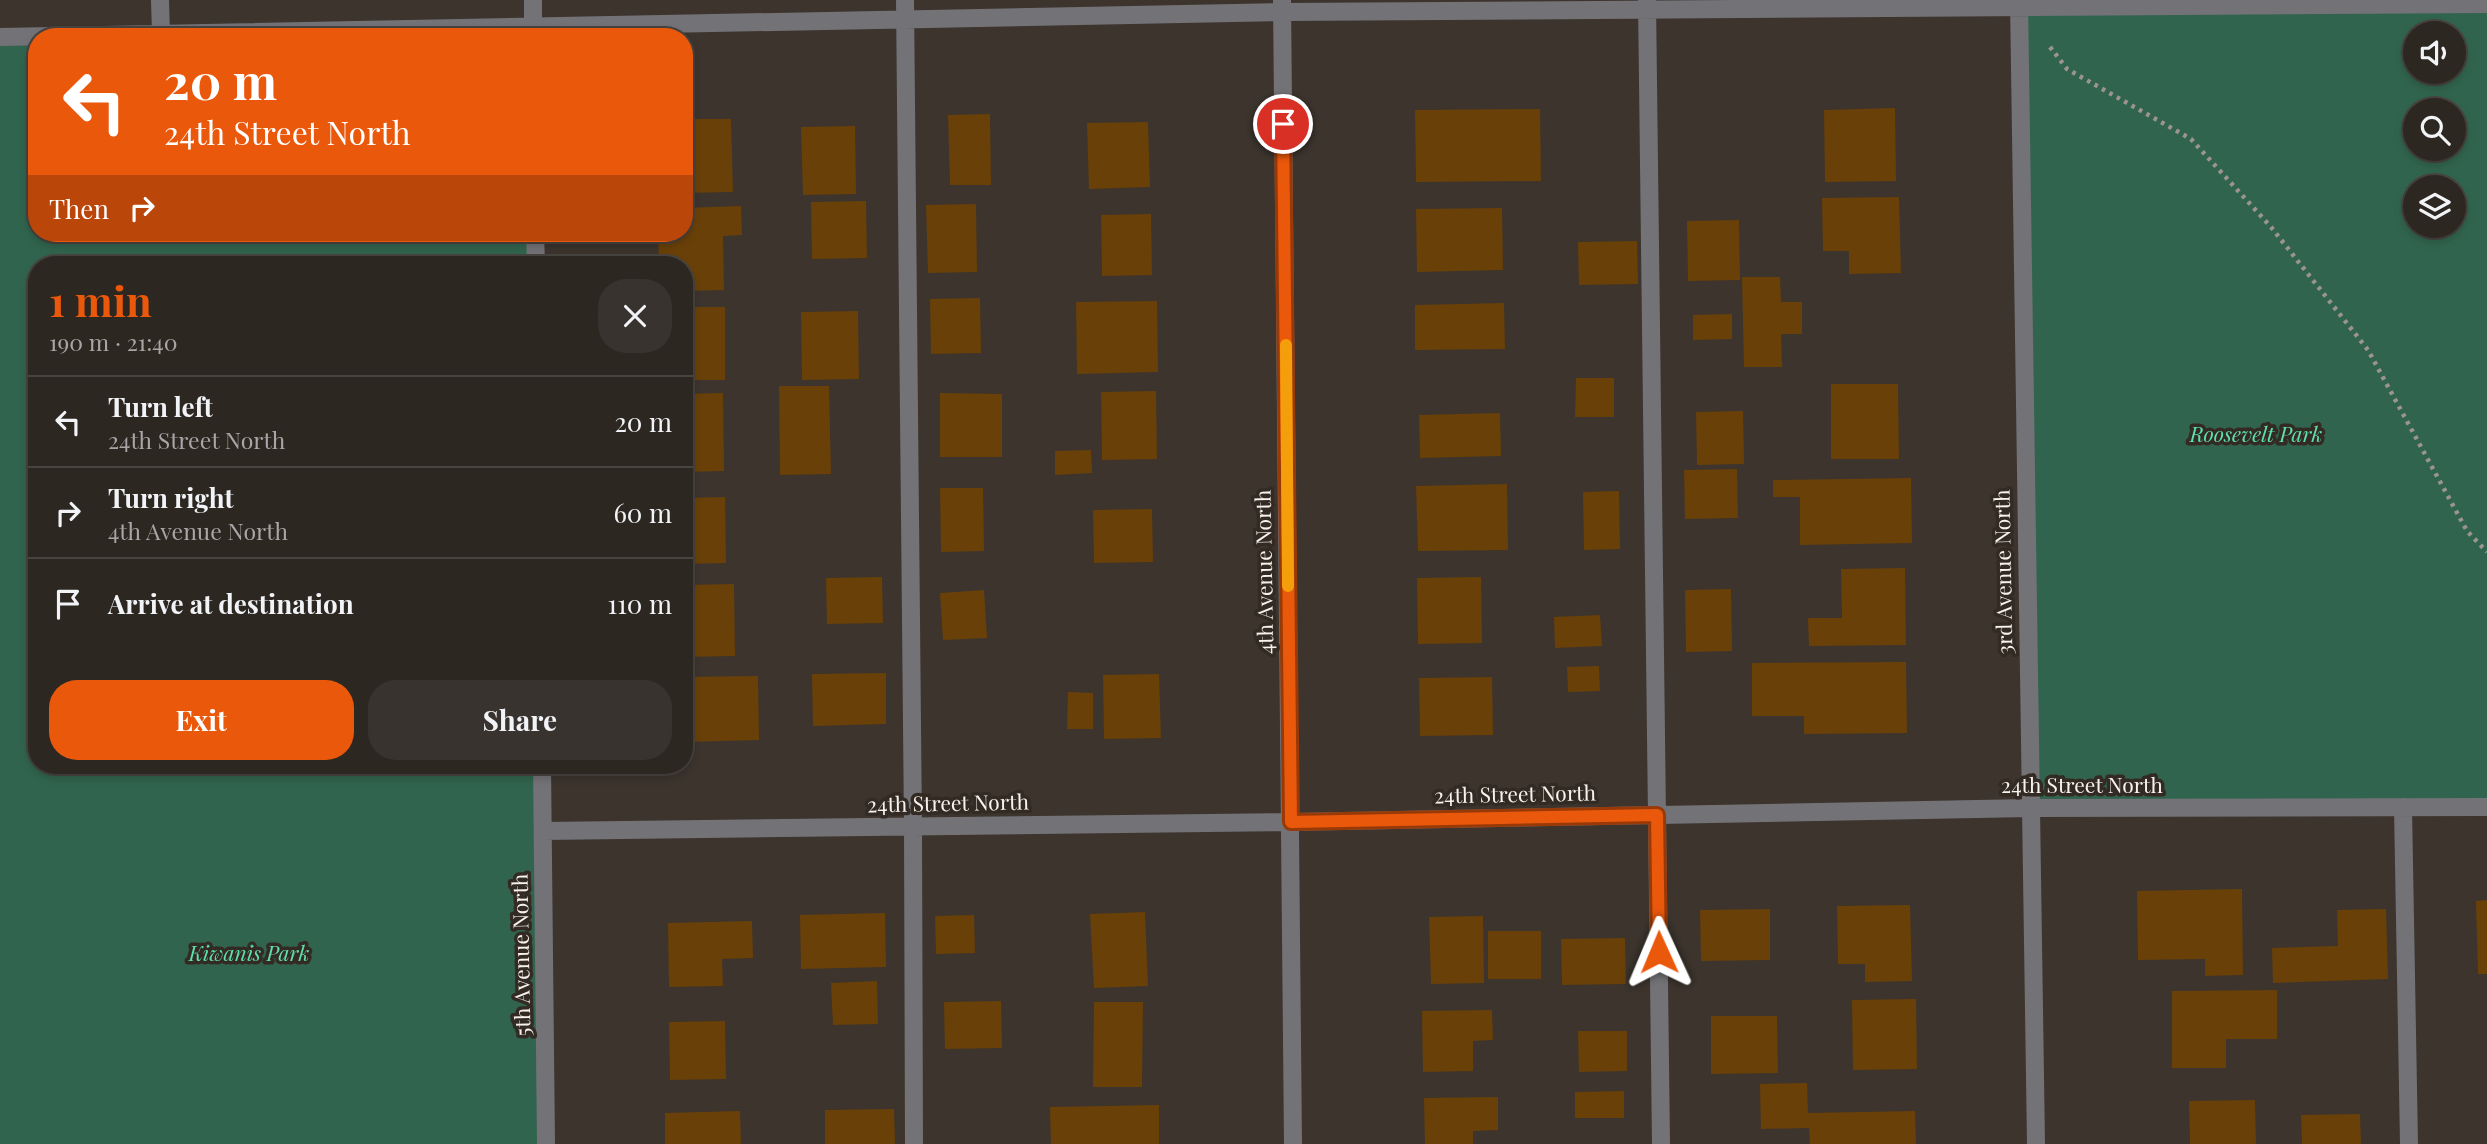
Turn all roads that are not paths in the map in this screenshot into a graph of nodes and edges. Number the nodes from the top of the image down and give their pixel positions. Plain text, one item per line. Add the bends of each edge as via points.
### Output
1 (160, 0) edge
2 (533, 0) edge
3 (905, 0) edge
4 (2019, 3) edge
5 (2487, 4) edge
6 (1647, 5) edge
7 (1282, 6) edge
8 (905, 20) junction
9 (161, 28) edge
10 (533, 28) edge
11 (657, 28) edge
12 (28, 36) edge
13 (0, 37) edge
14 (542, 774) edge
15 (2403, 807) junction
16 (2487, 807) edge
17 (2030, 808) junction
18 (1657, 815) junction
19 (1291, 822) junction
20 (913, 827) junction
21 (543, 831) junction
22 (546, 1144) edge
23 (914, 1144) edge
24 (1293, 1144) edge
25 (1661, 1144) edge
26 (2036, 1144) edge
27 (2409, 1144) edge

1 - 9 street
2 - 10 street
3 - 8 street
4 - 5 street
4 - 6 street
4 - 17 street, 3rd Avenue North
6 - 7 street
6 - 18 street
7 - 8 street
7 - 19 street, 4th Avenue North
8 - 11 street
8 - 20 street
12 - 13 street
14 - 21 street, 5th Avenue North
15 - 16 street, 24th Street North
15 - 17 street, 24th Street North
15 - 27 street
17 - 18 street, 24th Street North
17 - 26 street, 3rd Avenue North
18 - 19 street, 24th Street North
18 - 25 street
19 - 20 street, 24th Street North
19 - 24 street, 4th Avenue North
20 - 21 street, 24th Street North
20 - 23 street
21 - 22 street, 5th Avenue North

